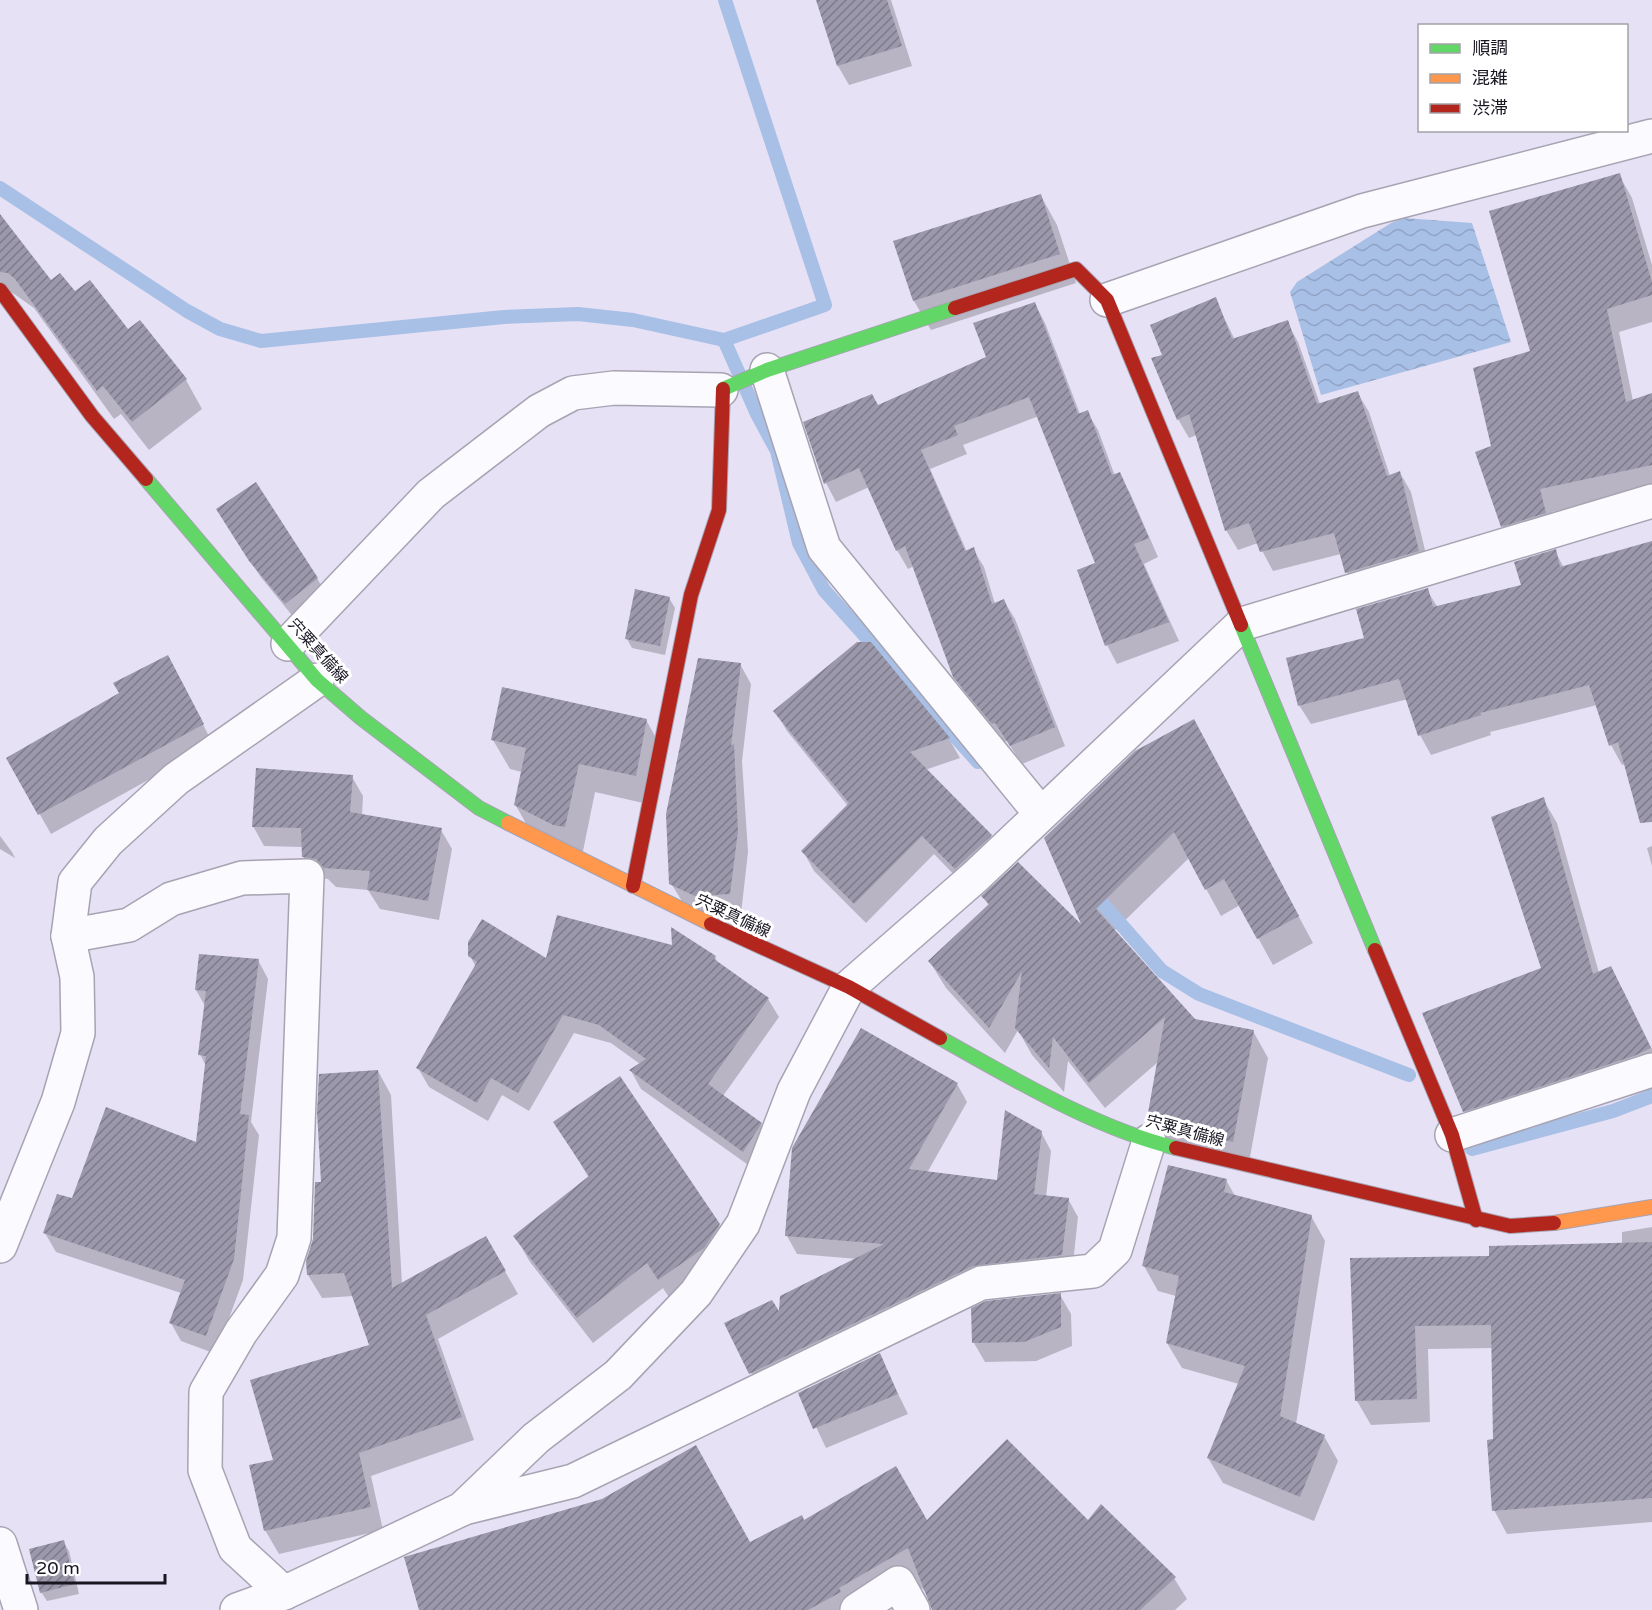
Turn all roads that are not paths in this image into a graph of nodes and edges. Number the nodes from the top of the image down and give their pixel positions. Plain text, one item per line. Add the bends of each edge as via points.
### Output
1 (1652, 136) edge
2 (0, 290) edge
3 (1107, 300) junction
4 (767, 370) junction
5 (721, 390) junction
6 (1652, 501) edge
7 (1242, 624) junction
8 (288, 644) junction
9 (316, 680) junction
10 (1041, 814) junction
11 (633, 886) junction
12 (68, 936) junction
13 (849, 987) junction
14 (1652, 1070) edge
15 (1452, 1135) junction
16 (1149, 1141) junction
17 (1652, 1207) edge
18 (1476, 1220) junction
19 (0, 1246) edge
20 (462, 1509) junction
21 (0, 1544) edge
22 (284, 1593) junction
23 (21, 1610) edge
24 (237, 1610) edge
25 (857, 1610) edge
26 (913, 1610) edge

1 - 3 street via 1362,211
2 - 8 main road, 宍粟真備線 via 92,416
3 - 4 main road via 1076,269
3 - 7 main road
4 - 5 main road
4 - 10 street via 824,548
5 - 8 street via 614,388 573,393 539,411 431,494
5 - 11 main road via 718,510 691,595
6 - 7 street
7 - 10 street
7 - 15 main road
8 - 9 main road, 宍粟真備線
9 - 11 main road, 宍粟真備線 via 479,808
9 - 12 street via 176,779 108,841 75,882
10 - 13 street
11 - 13 main road, 宍粟真備線
12 - 19 street via 77,977 78,1033 58,1102
12 - 22 street via 129,925 171,899 242,878 307,876 294,1238 282,1275 241,1332 206,1392 205,1470 235,1548
13 - 16 main road, 宍粟真備線 via 1035,1091
13 - 20 street via 794,1091 743,1224 696,1293 618,1375 537,1438
14 - 15 street
15 - 18 main road
16 - 18 main road, 宍粟真備線
16 - 20 street via 1115,1250 1093,1271 981,1283 573,1481
17 - 18 main road, 宍粟真備線 via 1510,1226
20 - 22 street
21 - 23 street
22 - 24 street
25 - 26 street via 898,1583

